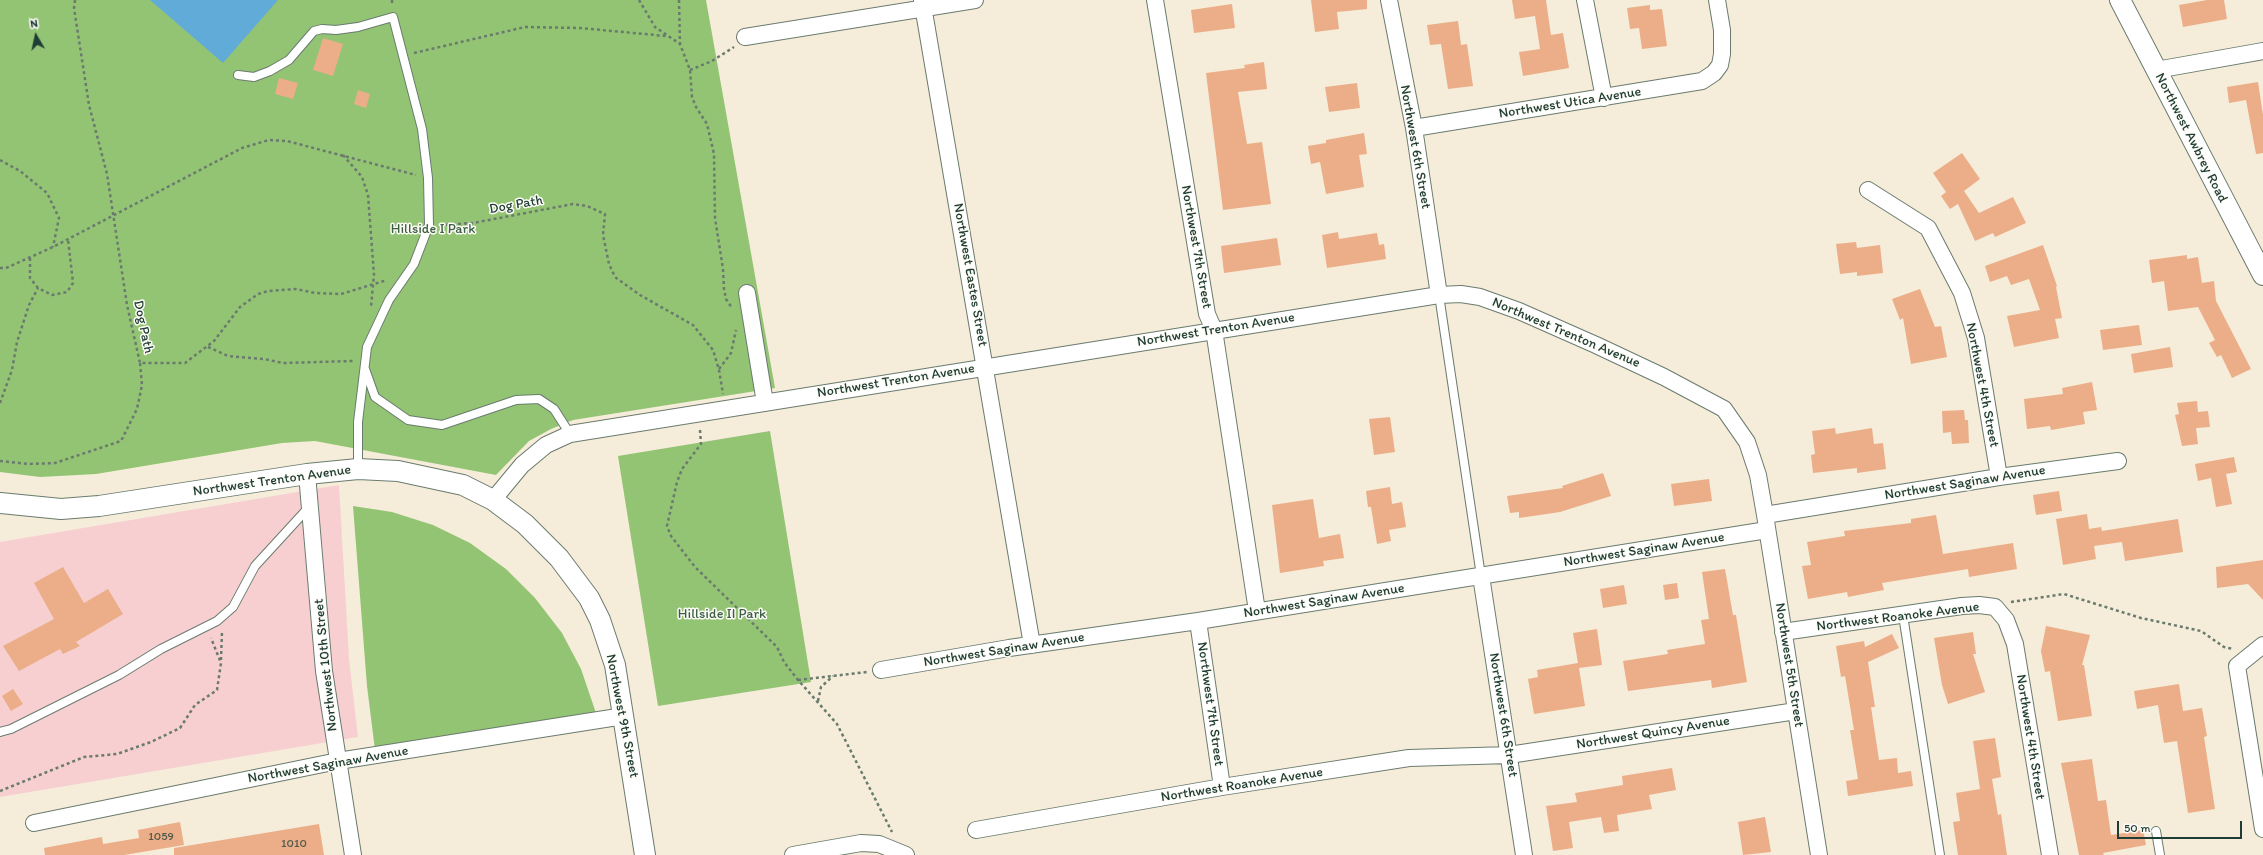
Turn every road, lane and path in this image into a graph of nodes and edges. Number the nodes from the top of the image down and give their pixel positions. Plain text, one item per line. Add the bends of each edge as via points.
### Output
1 (75, 0) edge
2 (639, 0) edge
3 (679, 0) edge
4 (975, 0) edge
5 (1155, 0) edge
6 (1388, 0) edge
7 (1585, 0) edge
8 (1717, 0) edge
9 (2120, 0) edge
10 (923, 4) edge
11 (666, 36) junction
12 (745, 37) joint
13 (680, 44) junction
14 (2263, 51) edge
15 (403, 56) junction
16 (690, 70) junction
17 (2156, 70) junction
18 (238, 75) dead end
19 (1604, 98) junction
20 (1414, 128) junction
21 (343, 155) junction
22 (0, 160) edge
23 (428, 178) junction
24 (1868, 190) dead end
25 (114, 215) junction
26 (429, 225) junction
27 (68, 239) junction
28 (53, 247) junction
29 (30, 258) junction
30 (0, 268) edge
31 (408, 272) junction
32 (2263, 275) edge
33 (373, 286) junction
34 (38, 288) junction
35 (747, 293) dead end
36 (1439, 295) junction
37 (371, 309) dead end
38 (734, 313) dead end
39 (736, 327) dead end
40 (1214, 330) junction
41 (208, 347) junction
42 (140, 363) junction
43 (364, 366) junction
44 (986, 367) junction
45 (719, 370) junction
46 (765, 402) junction
47 (0, 403) edge
48 (725, 409) junction
49 (698, 413) junction
50 (570, 434) junction
51 (0, 461) edge
52 (2118, 461) dead end
53 (358, 469) junction
54 (308, 474) junction
55 (1758, 475) joint
56 (1999, 477) junction
57 (493, 500) junction
58 (0, 503) edge
59 (311, 505) junction
60 (1766, 522) junction
61 (1481, 576) junction
62 (1995, 607) junction
63 (1257, 611) junction
64 (1902, 615) junction
65 (222, 617) junction
66 (2006, 620) joint
67 (1198, 621) junction
68 (1783, 632) junction
69 (211, 638) dead end
70 (1032, 645) junction
71 (2257, 649) edge
72 (221, 663) junction
73 (881, 670) joint
74 (833, 676) junction
75 (798, 680) junction
76 (818, 701) junction
77 (1796, 711) junction
78 (624, 716) junction
79 (0, 732) edge
80 (1509, 755) junction
81 (338, 761) junction
82 (1222, 787) junction
83 (0, 791) edge
84 (34, 823) dead end
85 (2263, 829) edge
86 (976, 830) dead end
87 (2156, 831) dead end
88 (353, 855) edge
89 (645, 855) edge
90 (793, 855) edge
91 (905, 855) edge
92 (1524, 855) edge
93 (1819, 855) edge
94 (1940, 855) edge
95 (2050, 855) edge
96 (2160, 855) edge

1 - 25 path, Dog Path via 74,8 89,105 101,146
2 - 11 path via 655,27
3 - 13 path
4 - 10 street
5 - 40 street, Northwest 7th Street via 1207,314
6 - 20 street, Northwest 6th Street
7 - 19 street
8 - 19 street, Northwest Utica Avenue via 1722,30 1722,54 1720,65 1714,73 1693,84
9 - 17 street, Northwest Awbrey Road
10 - 12 street
10 - 44 street, Northwest Eastes Street
11 - 13 path
11 - 15 path via 580,28 524,27
12 - 16 path via 728,52
13 - 16 path
14 - 17 street
15 - 18 lane via 393,17 358,27 314,31 289,60 254,77
15 - 23 lane via 422,129
16 - 38 path via 692,97 707,124 714,154 715,218 724,289
17 - 32 street, Northwest Awbrey Road
19 - 20 street, Northwest Utica Avenue
20 - 36 street, Northwest 6th Street
21 - 23 path
21 - 25 path via 287,141 269,140 242,148
21 - 33 path via 362,177 368,196
22 - 28 path via 20,171 47,193 59,218
23 - 26 lane
24 - 56 street, Northwest 4th Street via 1928,228 1962,293 1976,338
25 - 27 path
25 - 42 path, Dog Path via 127,304
26 - 31 lane via 414,264
26 - 45 path, Dog Path via 473,223 573,204 587,206 605,214 602,235 609,264 616,277 640,295 693,325 713,350
27 - 28 path
27 - 34 path via 73,283 67,292 52,295
28 - 29 path
29 - 30 path
29 - 34 path via 30,278
31 - 33 path, Dog Path
31 - 43 lane via 388,300 367,347
33 - 37 path
33 - 41 path, Dog Path via 341,294 296,289 258,294 240,307
34 - 47 path via 24,320 12,370
35 - 46 street
36 - 40 street, Northwest Trenton Avenue
36 - 55 street, Northwest Trenton Avenue via 1461,294 1480,297 1519,311 1664,377 1724,410 1747,442
36 - 61 lane
39 - 45 path via 730,353
40 - 44 street, Northwest Trenton Avenue
40 - 63 street, Northwest 7th Street
41 - 42 path, Dog Path via 185,363
41 - 43 path via 228,356 283,363 319,364 350,360
42 - 51 path via 142,386 137,409 120,441 55,463
43 - 50 lane via 375,398 408,420 442,425 516,400 539,399 554,409
43 - 53 lane via 358,422
44 - 46 street, Northwest Trenton Avenue
44 - 70 street, Northwest Eastes Street
45 - 48 path
46 - 48 street, Northwest Trenton Avenue
48 - 49 street, Northwest Trenton Avenue
49 - 50 street, Northwest Trenton Avenue
49 - 75 path via 701,444 682,468 667,526 671,536 695,567 777,646 784,662
50 - 57 street, Northwest Trenton Avenue via 546,445 522,465
52 - 56 street, Northwest Saginaw Avenue
53 - 54 street, Northwest Trenton Avenue
53 - 57 street, Northwest Trenton Avenue via 398,471 463,485
54 - 58 street, Northwest Trenton Avenue via 99,506 61,509
54 - 59 street, Northwest 10th Street
55 - 60 street, Northwest 5th Street
56 - 60 street, Northwest Saginaw Avenue
57 - 78 street, Northwest 9th Street via 525,524 559,558 589,598 600,620 615,665
59 - 65 lane via 255,566 234,607
59 - 81 street, Northwest 10th Street via 324,671
60 - 61 street, Northwest Saginaw Avenue
60 - 68 street, Northwest 5th Street
61 - 63 street, Northwest Saginaw Avenue
61 - 80 street, Northwest 6th Street
62 - 64 street, Northwest Roanoke Avenue via 1962,606
62 - 66 street, Northwest Roanoke Avenue
62 - 71 path via 2064,594 2141,618 2201,631 2224,647
63 - 67 street, Northwest Saginaw Avenue
64 - 68 street, Northwest Roanoke Avenue
64 - 94 lane
65 - 72 path
65 - 79 lane via 119,674 11,729
66 - 95 street, Northwest 4th Street via 2015,644
67 - 70 street, Northwest Saginaw Avenue
67 - 82 street, Northwest 7th Street
68 - 77 street, Northwest 5th Street
69 - 72 path
70 - 73 street, Northwest Saginaw Avenue
71 - 85 street via 2237,666
72 - 83 path via 217,690 196,705 180,728 117,754 84,757
73 - 74 path
74 - 75 path
74 - 76 path via 821,687
75 - 76 path
76 - 91 path via 837,724
77 - 80 street, Northwest Quincy Avenue
77 - 93 street, Northwest 5th Street
78 - 81 street, Northwest Saginaw Avenue
78 - 89 street, Northwest 9th Street
80 - 82 street, Northwest Roanoke Avenue via 1409,758
80 - 92 street, Northwest 6th Street
81 - 84 street, Northwest Saginaw Avenue
81 - 88 street, Northwest 10th Street
82 - 86 street, Northwest Roanoke Avenue
87 - 96 lane
90 - 91 street via 861,844 879,844

